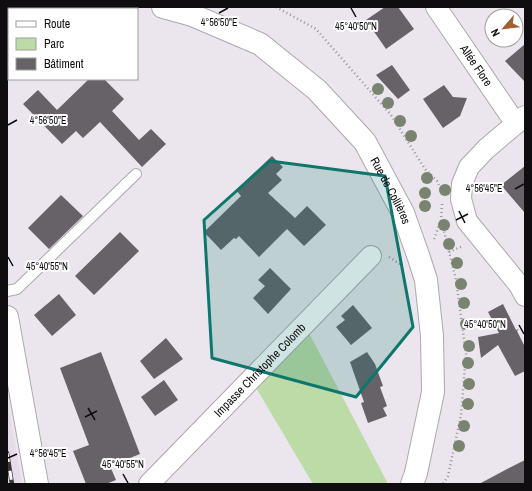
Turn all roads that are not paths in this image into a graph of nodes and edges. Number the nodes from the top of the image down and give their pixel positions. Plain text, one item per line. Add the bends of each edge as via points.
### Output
1 (163, 7) edge
2 (436, 7) edge
3 (521, 120) edge
4 (136, 174) dead end
5 (371, 256) dead end
6 (7, 291) edge
7 (525, 296) edge
8 (7, 317) edge
9 (37, 484) edge
10 (149, 484) edge
11 (412, 484) edge

1 - 11 main road, Rue de Collières via 192,15 260,44 317,90 365,142 403,213 426,280 432,336 433,392
2 - 3 street, Allée Flore
3 - 7 street via 469,167 462,184 461,199 467,221
4 - 6 lane via 17,289
5 - 10 street, Impasse Christophe Colomb
8 - 9 main road

